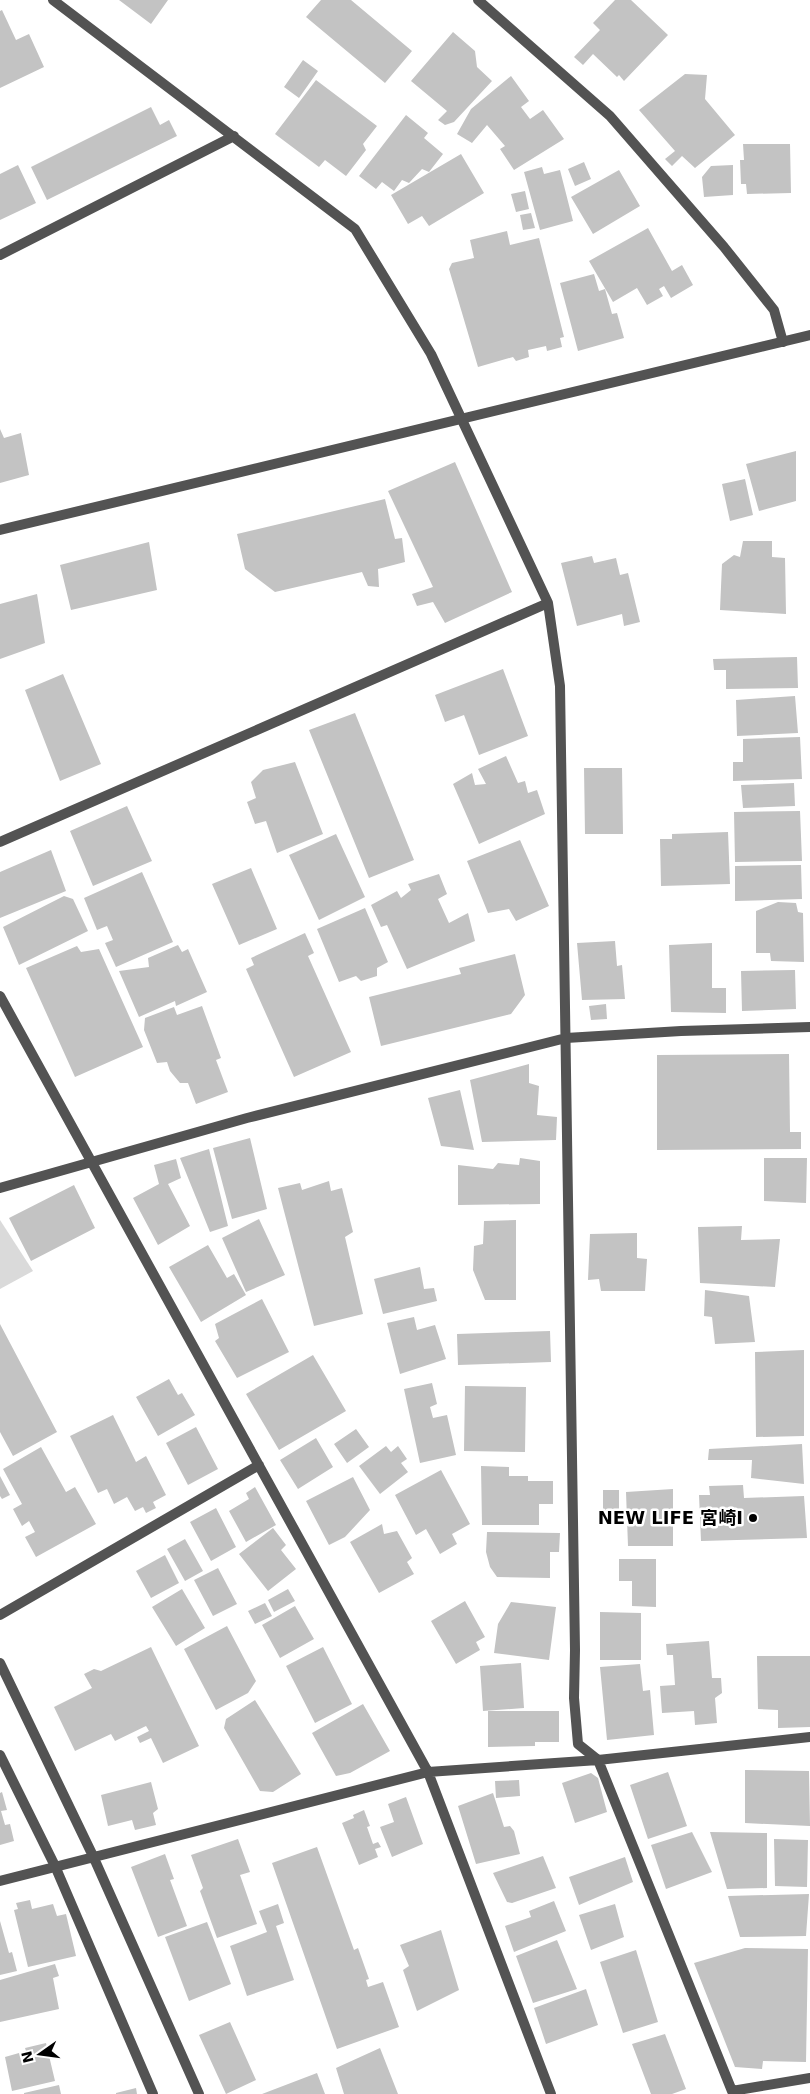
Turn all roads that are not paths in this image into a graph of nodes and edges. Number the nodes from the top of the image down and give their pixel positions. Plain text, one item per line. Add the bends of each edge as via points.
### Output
1 (53, 0) edge
2 (478, 0) edge
3 (234, 136) junction
4 (0, 255) edge
5 (810, 335) edge
6 (783, 342) junction
7 (462, 419) junction
8 (0, 530) edge
9 (548, 603) junction
10 (0, 842) edge
11 (0, 996) edge
12 (810, 1027) edge
13 (566, 1038) junction
14 (91, 1162) junction
15 (0, 1188) edge
16 (259, 1465) junction
17 (0, 1615) edge
18 (0, 1663) edge
19 (810, 1737) edge
20 (0, 1754) edge
21 (598, 1760) junction
22 (428, 1772) junction
23 (93, 1856) junction
24 (55, 1866) junction
25 (0, 1881) edge
26 (810, 2078) edge
27 (153, 2094) edge
28 (200, 2094) edge
29 (551, 2094) edge

1 - 3 street
2 - 6 street via 610,116 774,310
3 - 4 street
3 - 7 street via 355,228 431,354
5 - 6 street
6 - 7 street
7 - 8 street
7 - 9 street
9 - 10 street
9 - 13 street via 560,686
11 - 14 street
12 - 13 street
13 - 14 street via 247,1118
13 - 21 street via 576,1650 574,1698 578,1744
14 - 15 street
14 - 16 street
16 - 17 street
16 - 22 street
18 - 23 street
19 - 21 street
20 - 24 street
21 - 22 street
21 - 26 street via 732,2090
22 - 23 street
22 - 29 street
23 - 24 street
23 - 28 street
24 - 25 street
24 - 27 street

